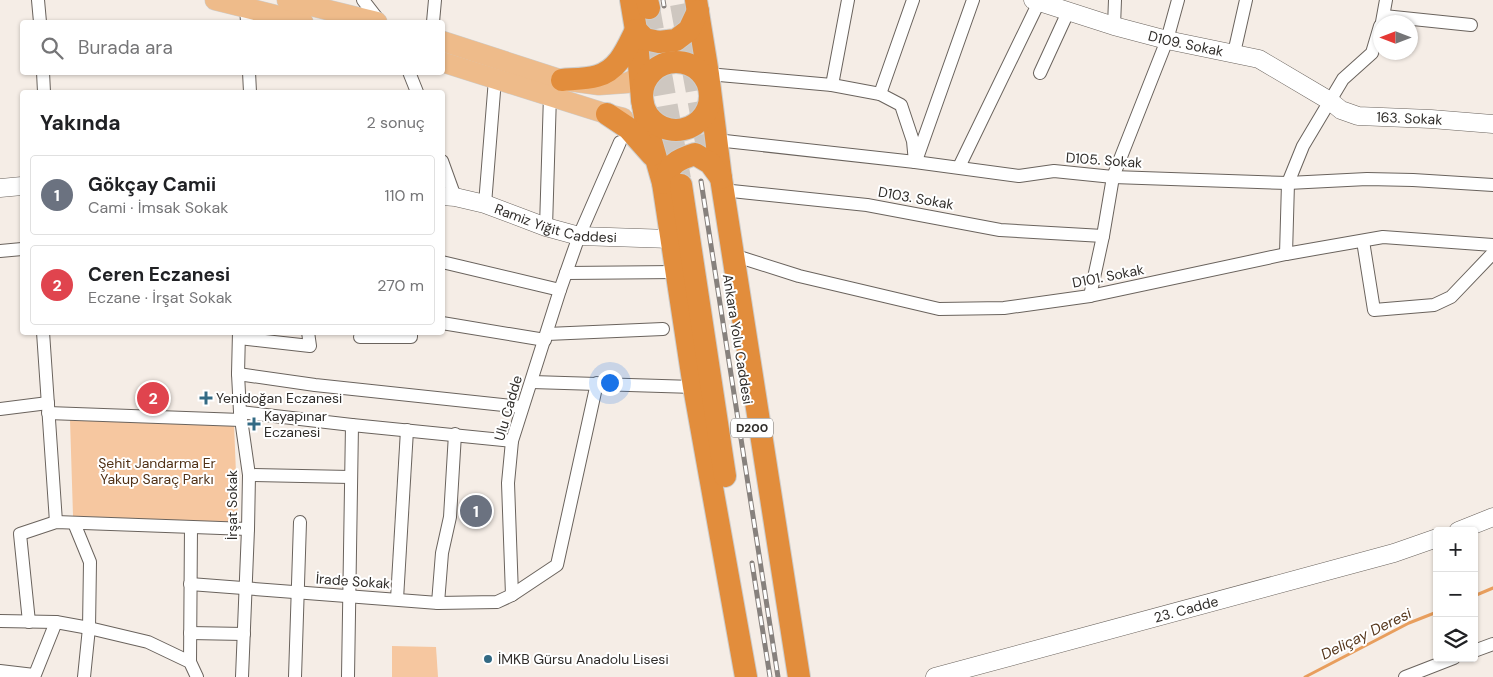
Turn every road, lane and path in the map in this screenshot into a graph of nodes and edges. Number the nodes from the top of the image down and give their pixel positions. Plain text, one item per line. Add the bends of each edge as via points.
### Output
1 (38, 0) edge
2 (215, 0) edge
3 (287, 0) edge
4 (363, 0) edge
5 (435, 0) edge
6 (848, 0) edge
7 (913, 0) edge
8 (973, 0) edge
9 (1115, 0) edge
10 (1178, 0) edge
11 (1246, 0) edge
12 (1386, 0) edge
13 (1036, 1) edge
14 (642, 3) edge
15 (689, 4) edge
16 (1068, 12) junction
17 (246, 15) edge
18 (1383, 15) edge
19 (40, 20) edge
20 (287, 20) edge
21 (370, 20) edge
22 (377, 20) edge
23 (433, 20) edge
24 (1418, 23) edge
25 (1472, 25) dead end
26 (1114, 26) junction
27 (636, 30) junction
28 (1167, 40) junction
29 (445, 43) edge
30 (1373, 50) edge
31 (1234, 54) junction
32 (445, 63) edge
33 (648, 73) junction
34 (1040, 73) dead end
35 (43, 75) edge
36 (249, 75) edge
37 (410, 75) edge
38 (495, 79) junction
39 (709, 83) junction
40 (832, 85) junction
41 (556, 88) junction
42 (44, 90) edge
43 (250, 90) edge
44 (416, 90) edge
45 (880, 94) junction
46 (1330, 101) junction
47 (607, 114) junction
48 (652, 124) junction
49 (1493, 124) edge
50 (716, 140) junction
51 (620, 142) dead end
52 (658, 161) junction
53 (915, 162) junction
54 (958, 167) junction
55 (445, 176) edge
56 (1113, 177) junction
57 (719, 182) junction
58 (1288, 183) junction
59 (672, 184) junction
60 (1493, 185) edge
61 (20, 186) edge
62 (0, 188) edge
63 (449, 196) edge
64 (484, 204) junction
65 (546, 228) junction
66 (579, 236) junction
67 (1103, 236) junction
68 (671, 239) junction
69 (1363, 241) junction
70 (1493, 245) edge
71 (20, 249) edge
72 (0, 251) edge
73 (1493, 253) edge
74 (1286, 254) junction
75 (733, 255) junction
76 (445, 263) edge
77 (676, 272) junction
78 (566, 273) junction
79 (560, 290) junction
80 (1090, 296) junction
81 (445, 323) edge
82 (662, 328) dead end
83 (43, 335) edge
84 (239, 335) edge
85 (308, 335) edge
86 (411, 335) edge
87 (360, 337) dead end
88 (546, 337) junction
89 (238, 374) junction
90 (532, 382) junction
91 (597, 383) junction
92 (694, 387) junction
93 (522, 407) junction
94 (48, 408) junction
95 (0, 409) edge
96 (240, 416) junction
97 (352, 426) junction
98 (407, 430) junction
99 (455, 434) junction
100 (512, 441) junction
101 (249, 475) junction
102 (350, 477) junction
103 (1493, 517) edge
104 (56, 522) junction
105 (300, 522) dead end
106 (74, 523) junction
107 (191, 527) junction
108 (1468, 527) edge
109 (248, 529) junction
110 (1433, 539) edge
111 (190, 584) junction
112 (246, 588) junction
113 (298, 592) junction
114 (512, 595) junction
115 (348, 596) junction
116 (397, 599) junction
117 (438, 603) junction
118 (0, 621) edge
119 (29, 622) junction
120 (56, 622) junction
121 (89, 628) junction
122 (190, 633) junction
123 (244, 634) junction
124 (1493, 644) edge
125 (1478, 650) edge
126 (190, 662) junction
127 (1444, 662) edge
128 (0, 671) edge
129 (797, 675) edge
130 (34, 676) edge
131 (84, 677) edge
132 (198, 677) edge
133 (242, 677) edge
134 (295, 677) edge
135 (348, 677) edge
136 (746, 677) edge
137 (756, 677) edge
138 (935, 677) edge
139 (1405, 677) edge

1 - 19 street
2 - 17 main road
3 - 21 main road
4 - 22 street
5 - 23 street
6 - 40 street
7 - 45 street
8 - 53 street
9 - 26 street
10 - 28 street
11 - 31 street
12 - 18 street
13 - 16 main road, D109. Sokak
13 - 54 street
14 - 27 highway
15 - 27 highway via 689,30 676,40 659,42 645,39
15 - 39 highway
16 - 26 main road, D109. Sokak
16 - 34 street
17 - 20 main road
24 - 25 street
26 - 28 main road, D109. Sokak
27 - 33 highway
27 - 41 highway via 619,62 608,70
28 - 31 main road, D109. Sokak
28 - 56 street
29 - 41 main road
30 - 46 street via 1343,79
31 - 46 main road, D109. Sokak via 1259,59
32 - 38 main road
33 - 39 highway via 664,64 684,63 694,66
33 - 41 main road via 627,83
33 - 48 highway via 642,99
35 - 42 street
36 - 43 street
37 - 44 street
38 - 41 main road
38 - 64 street
39 - 40 street
39 - 48 highway via 707,111 694,125 676,131
39 - 50 highway
40 - 45 street
41 - 47 main road
41 - 65 street
45 - 53 street via 901,105 914,141
46 - 49 main road, 163. Sokak via 1341,110 1358,116
46 - 58 street via 1303,146
47 - 48 main road
47 - 52 highway via 628,128
48 - 52 highway
50 - 53 street, D105. Sokak
50 - 57 highway
51 - 66 street, Ulu Cadde
52 - 59 highway
53 - 54 street, D105. Sokak
54 - 56 street, D105. Sokak via 1019,176 1054,171
55 - 63 street
56 - 58 street, D105. Sokak
56 - 67 street
57 - 59 highway via 710,163 695,154 679,159 669,168
57 - 67 street, D103. Sokak via 1000,230
57 - 75 highway
57 - 129 highway, Ankara Yolu Caddesi / D200
58 - 60 street, D105. Sokak via 1367,179
58 - 74 street
59 - 68 highway
59 - 137 highway, D200
61 - 62 main road
63 - 64 main road, Ramiz Yiğit Caddesi
64 - 65 main road, Ramiz Yiğit Caddesi
65 - 66 main road, Ramiz Yiğit Caddesi
66 - 68 main road, Ramiz Yiğit Caddesi
66 - 78 street, Ulu Cadde
67 - 80 street
68 - 77 highway
69 - 70 street, D101. Sokak via 1383,237
69 - 73 street via 1374,310 1434,305 1452,297
69 - 74 street, D101. Sokak
71 - 72 street
74 - 80 street, D101. Sokak
75 - 80 street, D101. Sokak via 799,276 939,309 1004,308
75 - 129 highway
76 - 79 street
77 - 78 street
77 - 92 highway
78 - 79 street, Ulu Cadde
79 - 88 street, Ulu Cadde
81 - 88 street
82 - 88 street
83 - 94 street
84 - 85 street via 310,346
84 - 89 street, İrşat Sokak
86 - 87 street
88 - 90 street, Ulu Cadde
89 - 93 street
89 - 96 street, İrşat Sokak
90 - 91 street
90 - 93 street, Ulu Cadde
91 - 92 street
91 - 114 street, İrade Sokak via 557,565
92 - 136 highway
93 - 100 street, Ulu Cadde
94 - 95 street
94 - 96 street
94 - 104 street
96 - 97 street
96 - 101 street, İrşat Sokak
97 - 98 street
97 - 102 street
98 - 99 street
98 - 116 street
99 - 100 street
99 - 117 street via 450,517 442,553
100 - 114 street, Ulu Cadde via 508,482
101 - 102 street
101 - 109 street, İrşat Sokak
102 - 115 street
103 - 108 main road
104 - 106 street
104 - 119 street via 20,534
105 - 113 street
106 - 107 street
106 - 121 street via 90,562
107 - 109 street
107 - 111 street
109 - 112 street, İrşat Sokak
110 - 138 main road, 23. Cadde via 1394,554
111 - 112 street, İrade Sokak
111 - 122 street
112 - 113 street, İrade Sokak
112 - 123 street, İrşat Sokak
113 - 115 street, İrade Sokak
113 - 134 street
114 - 117 street, İrade Sokak via 497,602
115 - 116 street, İrade Sokak
115 - 135 street
116 - 117 street, İrade Sokak
118 - 119 street
119 - 120 street
120 - 121 street
120 - 130 street
121 - 126 street via 148,642
121 - 131 street
122 - 123 street
122 - 126 street
123 - 133 street, İrşat Sokak
124 - 125 street
126 - 132 street
127 - 139 street
128 - 130 street

